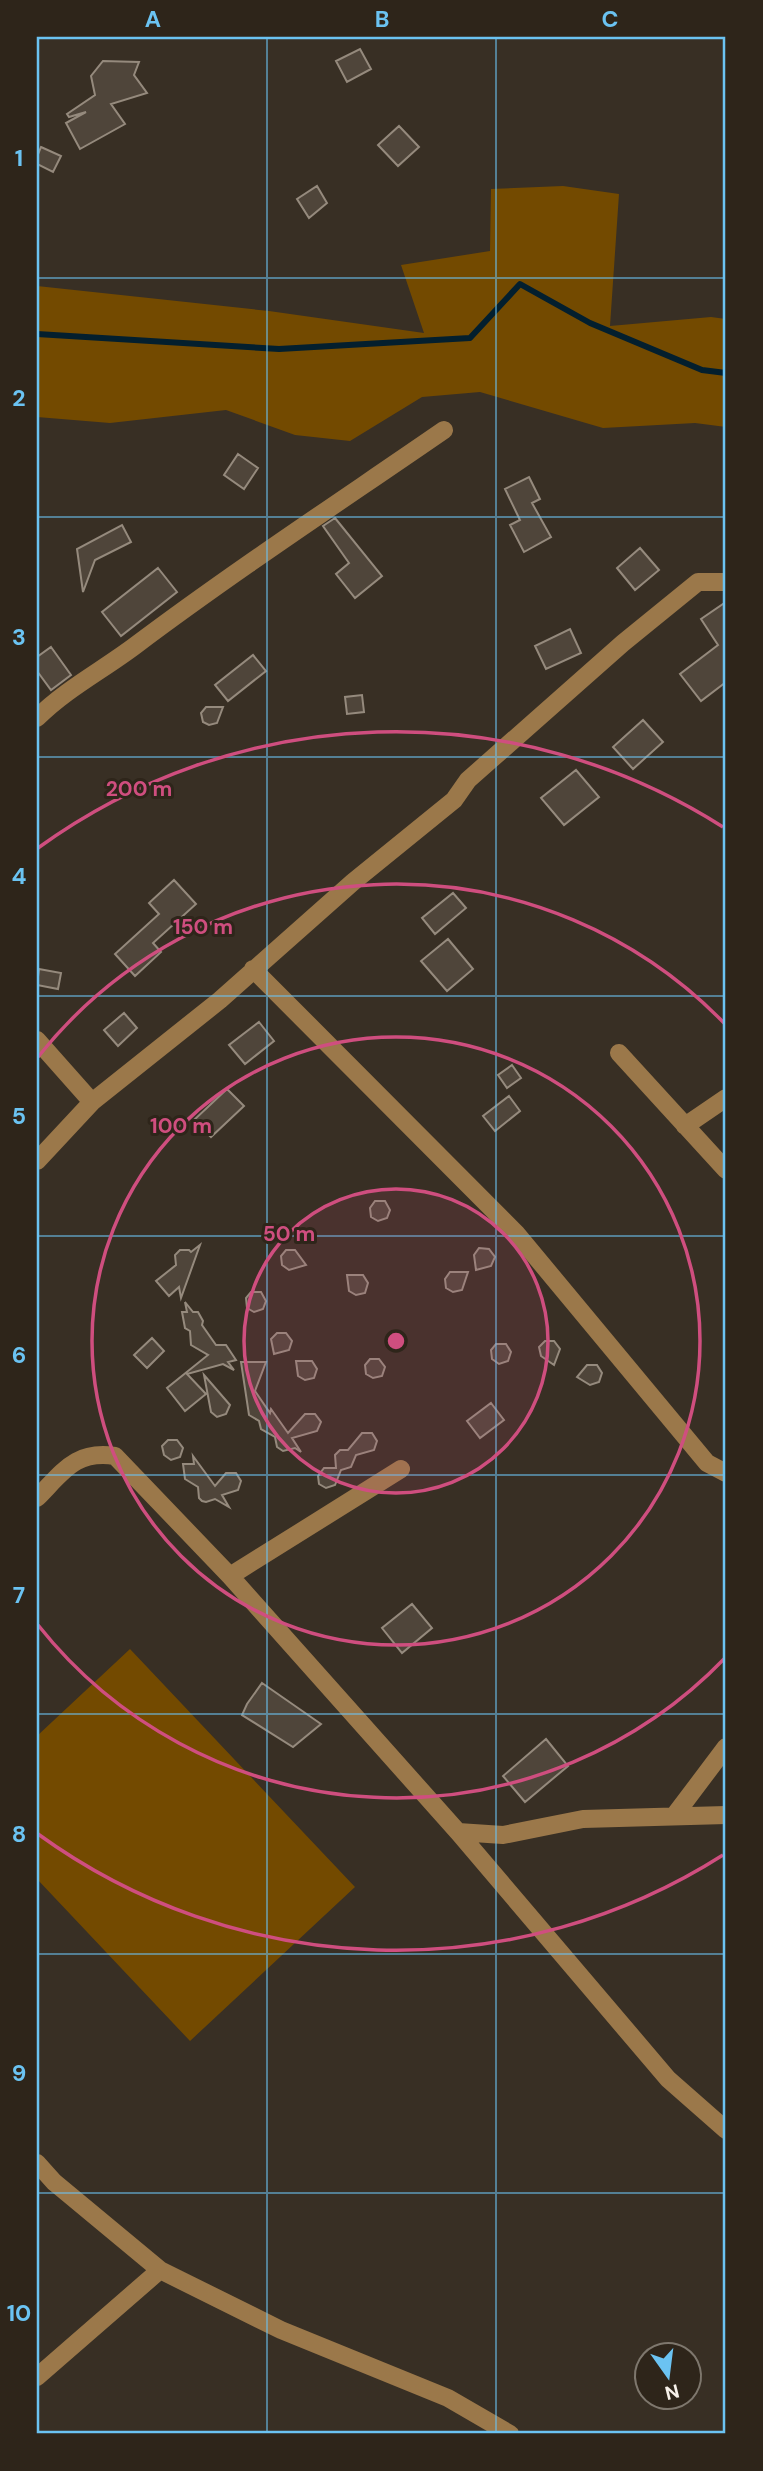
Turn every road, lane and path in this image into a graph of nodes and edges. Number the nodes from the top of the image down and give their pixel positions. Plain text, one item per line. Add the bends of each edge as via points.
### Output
1 (444, 430) dead end
2 (726, 582) edge
3 (37, 718) edge
4 (253, 969) junction
5 (37, 1040) edge
6 (619, 1053) dead end
7 (726, 1097) edge
8 (92, 1102) junction
9 (685, 1126) junction
10 (37, 1161) edge
11 (726, 1170) edge
12 (401, 1469) dead end
13 (726, 1473) edge
14 (37, 1497) edge
15 (230, 1576) junction
16 (726, 1747) edge
17 (726, 1815) edge
18 (674, 1816) junction
19 (458, 1832) junction
20 (726, 2130) edge
21 (37, 2163) edge
22 (160, 2270) junction
23 (37, 2377) edge
24 (510, 2434) edge

1 - 3 street via 51,703
2 - 4 street via 698,582 634,634 468,780 454,800
4 - 8 street
4 - 13 street via 516,1233 707,1463
5 - 8 street
6 - 9 street
7 - 9 street
8 - 10 street
9 - 11 street
12 - 15 street
14 - 15 street via 75,1461 95,1453 115,1456
15 - 19 street
16 - 18 street
17 - 18 street
18 - 19 street via 583,1819 503,1835
19 - 20 street via 668,2079
21 - 22 street
22 - 23 street
22 - 24 street via 281,2330 448,2398

